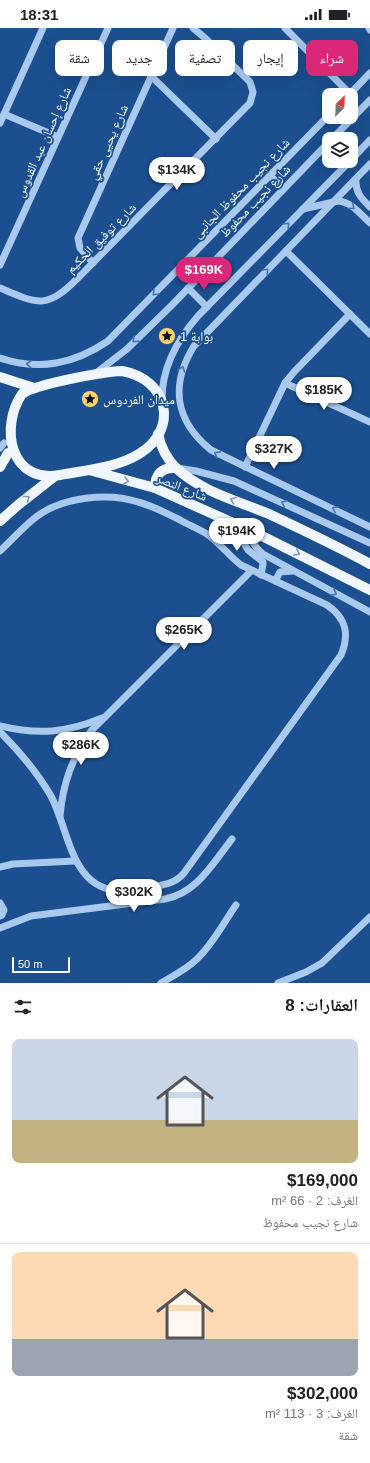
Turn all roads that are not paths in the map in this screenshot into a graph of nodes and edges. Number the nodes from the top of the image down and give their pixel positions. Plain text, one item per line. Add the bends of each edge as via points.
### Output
1 (42, 28) edge
2 (108, 28) edge
3 (173, 28) edge
4 (193, 28) edge
5 (285, 28) edge
6 (167, 41) edge
7 (370, 73) edge
8 (151, 76) joint
9 (343, 88) edge
10 (355, 88) edge
11 (370, 100) edge
12 (4, 114) junction
13 (322, 122) edge
14 (0, 123) edge
15 (339, 132) edge
16 (58, 137) junction
17 (216, 138) junction
18 (370, 140) edge
19 (322, 149) edge
20 (358, 152) edge
21 (370, 164) edge
22 (342, 168) edge
23 (270, 176) junction
24 (356, 179) junction
25 (284, 188) junction
26 (333, 203) junction
27 (370, 207) edge
28 (303, 209) junction
29 (370, 223) edge
30 (286, 251) junction
31 (93, 263) junction
32 (0, 265) edge
33 (0, 288) edge
34 (188, 288) junction
35 (207, 307) junction
36 (350, 314) junction
37 (370, 334) edge
38 (0, 358) edge
39 (92, 375) junction
40 (0, 377) edge
41 (285, 384) junction
42 (34, 388) junction
43 (162, 400) junction
44 (370, 422) edge
45 (158, 434) junction
46 (4, 448) edge
47 (0, 467) edge
48 (245, 467) junction
49 (176, 468) junction
50 (89, 470) junction
51 (55, 476) junction
52 (155, 488) junction
53 (0, 521) edge
54 (231, 522) junction
55 (369, 524) edge
56 (250, 530) junction
57 (370, 543) edge
58 (0, 551) edge
59 (370, 564) edge
60 (251, 571) junction
61 (296, 572) junction
62 (261, 575) junction
63 (275, 581) junction
64 (370, 590) edge
65 (370, 612) edge
66 (104, 717) junction
67 (0, 726) edge
68 (0, 732) edge
69 (60, 816) junction
70 (232, 839) dead end
71 (76, 861) junction
72 (0, 867) edge
73 (0, 903) edge
74 (236, 904) dead end
75 (0, 916) edge
76 (370, 917) edge
77 (0, 928) edge
78 (171, 981) edge
79 (161, 983) edge
80 (278, 983) edge

1 - 12 street
2 - 16 street, شارع إحسان عبد القدوس
3 - 6 street, شارع يحيى حقي
4 - 17 street, شارع توفيق الحكيم via 250,82 252,87 250,103
5 - 9 street
7 - 10 street
8 - 17 street
8 - 31 street, شارع يحيى حقي via 78,238 80,248
11 - 15 street
12 - 14 street
12 - 16 street
13 - 23 street, شارع نجيب محفوظ الجانبى
16 - 32 street, شارع إحسان عبد القدوس
17 - 31 street, شارع توفيق الحكيم
18 - 20 street
19 - 25 street, شارع نجيب محفوظ
21 - 24 street
22 - 28 street
23 - 25 street
23 -> 38 street, شارع نجيب محفوظ الجانبى via 108,342 84,355 58,363 21,364
24 - 26 street
24 - 27 street via 359,195
25 - 34 street, شارع نجيب محفوظ
26 - 28 street
26 -> 29 street via 348,203
26 - 30 street
35 -> 28 street
30 - 36 street
48 -> 30 street via 211,450 192,432 181,408 179,382 182,369 194,346
31 - 33 street, شارع توفيق الحكيم via 65,291 50,300 33,301
34 - 35 street
34 -> 39 street, شارع نجيب محفوظ via 130,346
35 - 43 street via 186,330 174,351 165,372
36 - 37 street
36 - 41 street
39 - 42 main road
39 - 43 main road via 122,371 132,373 150,383
40 - 42 main road
41 - 44 street
41 - 48 street
42 - 46 main road via 23,393 6,412 3,424
43 - 45 main road via 165,413
45 - 49 main road, شارع النصر via 161,448
45 - 50 main road via 150,446 130,459
46 - 47 main road
46 - 51 main road via 25,471 40,476
55 -> 48 street
49 - 52 main road via 163,470 155,481
57 -> 49 street via 234,481
59 -> 49 main road, شارع النصر via 276,518 206,488
50 - 51 main road
50 -> 52 main road, شارع النصر
53 -> 51 main road
52 - 54 main road, شارع النصر
54 - 56 main road, شارع النصر
54 - 62 street via 246,547 263,562
56 - 61 street via 252,542 259,551
56 -> 64 main road, شارع النصر
58 - 60 street via 36,517 52,508 84,499 120,498 153,507 206,534 233,559
60 - 62 street
60 - 66 street
61 - 63 street via 280,572
61 -> 65 street
62 - 63 street
63 - 71 street via 335,610 345,627 345,646 341,655 179,878 167,884 117,891 92,882
66 - 67 street via 70,729 52,732 28,732
66 - 69 street via 91,731 72,762
68 - 69 street via 40,779
69 - 71 street
70 - 77 street via 197,883 180,895 31,916
71 - 72 street
73 - 75 street via 4,910
74 - 78 street via 203,952
76 - 80 street via 322,963
78 - 79 street

